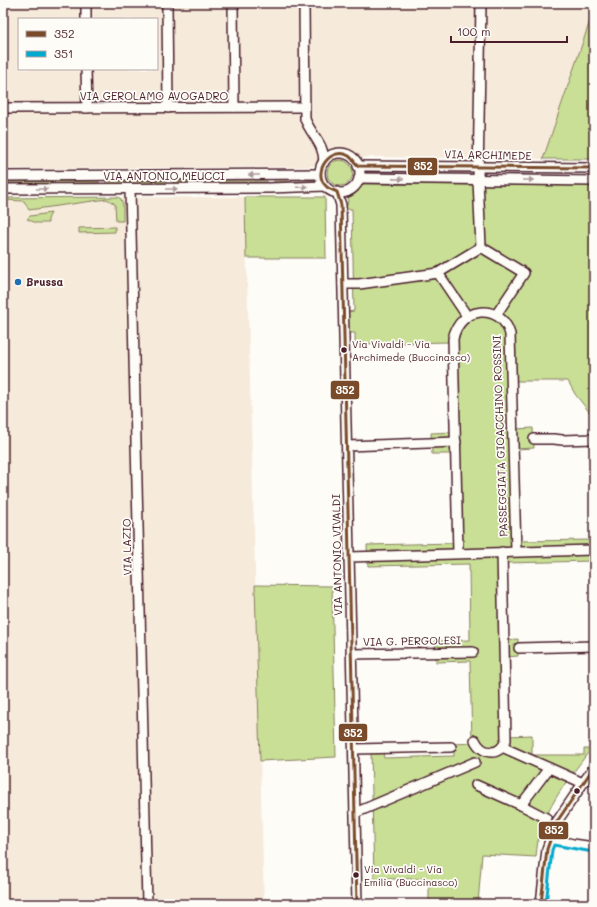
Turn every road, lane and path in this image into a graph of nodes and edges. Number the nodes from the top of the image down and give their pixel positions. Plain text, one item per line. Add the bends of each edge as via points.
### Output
1 (86, 3) edge
2 (167, 3) edge
3 (233, 3) edge
4 (304, 3) edge
5 (481, 3) edge
6 (86, 18) edge
7 (86, 70) edge
8 (234, 107) junction
9 (304, 107) junction
10 (3, 108) edge
11 (87, 108) junction
12 (168, 108) junction
13 (318, 141) junction
14 (338, 154) junction
15 (324, 162) junction
16 (358, 166) junction
17 (478, 167) junction
18 (594, 168) edge
19 (320, 174) junction
20 (3, 176) edge
21 (359, 178) junction
22 (478, 180) junction
23 (594, 181) edge
24 (325, 186) junction
25 (130, 188) junction
26 (3, 189) edge
27 (341, 192) junction
28 (480, 247) junction
29 (438, 273) junction
30 (343, 284) junction
31 (496, 315) junction
32 (468, 316) junction
33 (534, 439) dead end
34 (594, 439) edge
35 (456, 442) junction
36 (347, 446) junction
37 (594, 550) edge
38 (502, 552) junction
39 (516, 552) junction
40 (458, 553) junction
41 (349, 557) junction
42 (594, 646) edge
43 (519, 648) dead end
44 (473, 652) dead end
45 (351, 654) junction
46 (475, 740) dead end
47 (451, 747) dead end
48 (502, 747) junction
49 (354, 749) junction
50 (475, 762) dead end
51 (594, 767) edge
52 (550, 768) junction
53 (583, 783) junction
54 (476, 785) dead end
55 (521, 805) junction
56 (355, 813) junction
57 (546, 818) dead end
58 (551, 839) junction
59 (594, 846) edge
60 (147, 904) edge
61 (357, 904) edge
62 (541, 904) edge

1 - 6 street
2 - 12 street
3 - 8 street
4 - 9 street
5 - 17 street
7 - 11 street
8 - 9 street, VIA GEROLAMO AVOGADRO
8 - 12 street, VIA GEROLAMO AVOGADRO
9 - 13 street via 309,129
10 - 11 street, VIA GEROLAMO AVOGADRO
11 - 12 street, VIA GEROLAMO AVOGADRO
13 - 14 street
13 - 15 street
14 - 15 street via 332,155
14 - 16 street via 350,156
15 - 19 street
16 - 17 street, VIA ARCHIMEDE
16 - 21 street
17 - 18 street, VIA ARCHIMEDE
17 - 22 street
19 -> 20 street, VIA ANTONIO MEUCCI
19 - 24 street
21 -> 22 street
21 - 27 street via 351,189
22 -> 23 street
22 - 28 street
25 -> 24 street, VIA ANTONIO MEUCCI
24 - 27 street
26 -> 25 street, VIA ANTONIO MEUCCI
25 - 60 street, VIA LAZIO
27 - 30 street, VIA ANTONIO VIVALDI
28 - 29 street
28 - 31 street via 524,273
29 - 30 street
29 - 32 street
30 - 36 street, VIA ANTONIO VIVALDI
31 - 32 street via 480,312
31 - 39 street, PASSEGGIATA GIOACCHINO ROSSINI via 508,327 511,343
32 - 35 street via 458,324 453,339
33 - 34 street
35 - 36 street
35 - 40 street
36 - 41 street, VIA ANTONIO VIVALDI
37 - 39 street
38 - 39 street, PASSEGGIATA GIOACCHINO ROSSINI
38 - 40 street, PASSEGGIATA GIOACCHINO ROSSINI
38 - 48 street, PASSEGGIATA GIOACCHINO ROSSINI via 506,740
40 - 41 street, PASSEGGIATA GIOACCHINO ROSSINI
41 - 45 street, VIA ANTONIO VIVALDI
42 - 43 street
44 - 45 street, VIA G. PERGOLESI
45 - 49 street, VIA ANTONIO VIVALDI
46 - 48 street via 480,749 487,752
47 - 49 street
48 - 52 street
49 - 56 street, VIA ANTONIO VIVALDI
50 - 56 street
51 - 53 street
52 - 53 street
52 - 55 street
53 - 58 street via 556,823
54 - 55 street
55 - 57 street
56 - 61 street, VIA ANTONIO VIVALDI
58 - 59 street
58 - 62 street via 547,849

